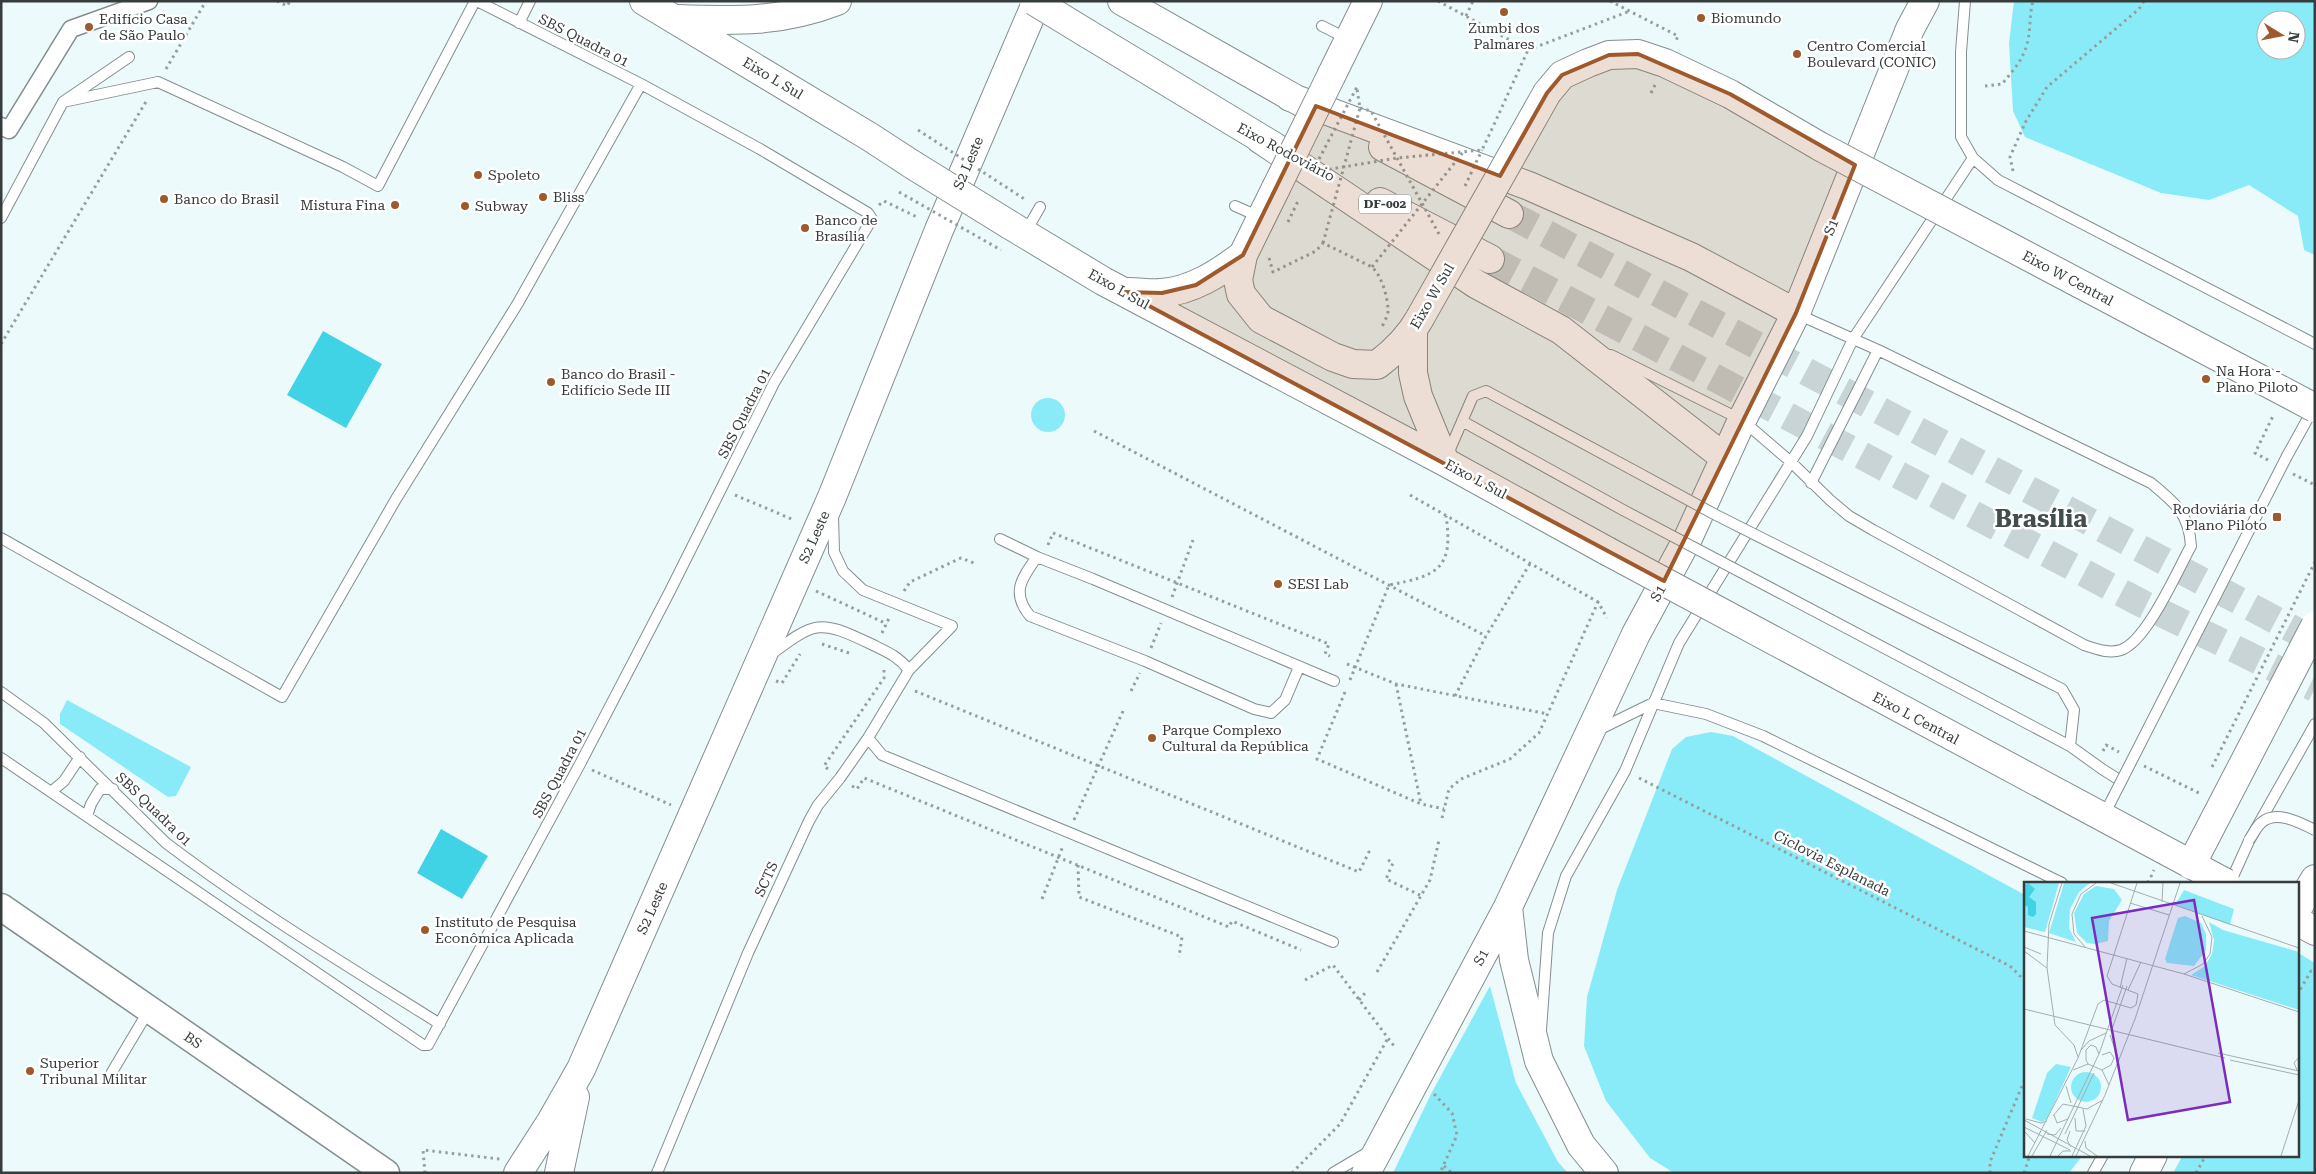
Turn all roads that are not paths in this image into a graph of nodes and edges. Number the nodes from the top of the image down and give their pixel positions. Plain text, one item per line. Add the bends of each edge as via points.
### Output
1 (149, 1) edge
2 (476, 1) edge
3 (530, 1) edge
4 (644, 1) edge
5 (837, 1) edge
6 (1036, 1) edge
7 (1122, 1) edge
8 (1368, 1) edge
9 (1925, 1) edge
10 (1965, 1) edge
11 (675, 19) junction
12 (519, 23) junction
13 (1322, 26) dead end
14 (1350, 40) junction
15 (129, 57) dead end
16 (641, 84) junction
17 (1290, 97) junction
18 (64, 102) junction
19 (1, 126) edge
20 (1260, 139) junction
21 (1821, 147) joint
22 (1973, 158) junction
23 (1235, 206) dead end
24 (1040, 207) dead end
25 (1509, 214) tunnel mouth
26 (1, 218) edge
27 (1272, 224) junction
28 (1012, 236) junction
29 (1242, 255) junction
30 (1490, 259) tunnel mouth
31 (1123, 292) junction
32 (1796, 313) junction
33 (1417, 325) junction
34 (1561, 330) junction
35 (1853, 339) junction
36 (2315, 344) edge
37 (1878, 350) junction
38 (2315, 408) edge
39 (1742, 420) junction
40 (1462, 421) junction
41 (1725, 458) junction
42 (1445, 462) junction
43 (1791, 462) junction
44 (1811, 482) junction
45 (832, 496) junction
46 (1, 538) edge
47 (1000, 539) dead end
48 (1607, 551) joint
49 (1037, 557) junction
50 (2315, 626) edge
51 (1299, 667) junction
52 (909, 670) junction
53 (768, 672) junction
54 (1334, 682) dead end
55 (1, 692) edge
56 (1653, 704) junction
57 (2315, 724) edge
58 (1589, 734) junction
59 (868, 738) junction
60 (2070, 746) junction
61 (80, 757) junction
62 (1, 758) edge
63 (2121, 781) junction
64 (113, 789) junction
65 (51, 792) junction
66 (87, 816) junction
67 (2102, 818) junction
68 (2315, 830) edge
69 (2191, 865) junction
70 (2315, 879) edge
71 (2060, 882) edge
72 (2224, 882) edge
73 (2230, 882) edge
74 (2230, 882) edge
75 (1, 907) edge
76 (1508, 907) junction
77 (2298, 907) edge
78 (2298, 922) edge
79 (2315, 931) edge
80 (1333, 942) dead end
81 (149, 1010) junction
82 (440, 1024) junction
83 (1539, 1061) junction
84 (581, 1069) junction
85 (112, 1072) dead end
86 (1381, 1144) junction
87 (2103, 1156) edge
88 (512, 1166) edge
89 (386, 1173) edge
90 (559, 1173) edge
91 (657, 1173) edge
92 (1333, 1173) edge
93 (1366, 1173) edge
94 (1604, 1173) edge
95 (2093, 1173) edge

1 - 19 street via 71,30 9,130
2 - 12 lane, SBS Quadra 01
2 - 18 lane via 378,186 158,82
3 - 12 lane
4 - 11 main road, Eixo L Sul
5 - 11 main road via 796,15 765,19
6 - 20 main road, Eixo Rodoviário / DF-002, bridge
6 - 45 main road, S2 Leste
7 - 17 main road
8 - 14 main road, Eixo W Sul
9 - 32 main road, S1 via 1910,28
10 - 22 lane via 1961,137
11 - 28 main road, Eixo L Sul, bridge via 870,137
12 - 16 lane, SBS Quadra 01
13 - 14 lane
14 - 27 main road, Eixo W Sul, bridge via 1276,188
15 - 18 lane
16 - 46 lane via 518,302 396,499 282,697
16 - 82 lane, SBS Quadra 01 via 760,149 868,213 872,219 774,383 585,755
17 - 25 main road
17 - 32 main road via 1528,186 1691,257
18 - 26 lane
20 - 30 main road, Eixo Rodoviário / DF-002
20 - 34 main road via 1476,284
21 - 33 main road, Eixo W Sul, bridge via 1730,94 1665,63 1638,54 1609,55 1588,63 1562,75 1547,93
21 - 38 main road, Eixo W Central, bridge
22 - 35 lane
22 - 36 lane via 1998,180
23 - 27 lane
24 - 28 lane
27 - 29 main road, Eixo W Sul
28 - 31 main road, Eixo L Sul
29 - 31 main road via 1196,285 1162,294
29 - 33 main road, Eixo W Sul via 1238,280 1241,294 1261,319 1333,357 1353,364 1376,365 1393,352
31 - 42 main road, Eixo L Sul
32 - 35 lane
32 - 39 main road, S1
33 - 42 main road via 1413,373 1418,396
34 - 39 lane
34 - 41 main road
35 - 37 lane
35 - 43 lane via 1807,436
37 - 44 lane
37 - 44 lane via 2151,483 2184,515 2191,546 2144,632 2132,645 2120,651 2103,651 2084,645 1873,530 1850,516
38 - 63 lane, bridge via 2287,456
39 - 41 main road, S1
39 - 43 lane
40 - 42 lane
40 - 60 lane, bridge via 1623,510
40 - 60 lane, bridge via 1473,396 1486,391 1716,516 2062,689 2074,710
41 - 58 main road, S1
42 - 48 main road, Eixo L Sul
43 - 44 lane
43 - 56 lane via 1679,643
45 - 52 lane, SCTS via 834,552 843,572 863,590 952,626
45 - 53 main road, S2 Leste
47 - 49 lane
48 - 67 main road, Eixo L Central, bridge
49 - 51 lane
49 - 51 lane via 1023,576 1019,591 1022,606 1030,616 1254,708 1271,712 1285,700
50 - 69 main road, bridge
51 - 54 lane
52 - 53 lane via 900,658 838,628 818,627 800,633
52 - 59 lane, SCTS
53 - 84 main road, S2 Leste
55 - 61 lane, SBS Quadra 01 via 44,723
56 - 58 lane
56 - 71 lane via 1706,714 1763,736
56 - 83 lane via 1625,771 1566,876 1548,933
57 - 73 lane via 2249,841
58 - 76 main road, S1
59 - 80 lane via 882,756
59 - 91 lane, SCTS via 818,805 795,847
60 - 63 lane, bridge
61 - 64 lane, SBS Quadra 01
61 - 65 lane via 64,781
62 - 65 lane, SBS Quadra 01
63 - 67 lane, bridge
64 - 66 lane via 100,789
64 - 82 lane, SBS Quadra 01 via 166,843 187,859 252,905
65 - 66 lane, SBS Quadra 01
66 - 82 lane, SBS Quadra 01 via 423,1045 428,1045
67 - 69 main road, Eixo L Central, bridge
68 - 74 lane, bridge via 2287,818 2274,817 2262,822 2249,840
69 - 72 main road, Eixo L Central, bridge
70 - 77 main road
75 - 81 street, BS
76 - 83 main road via 1514,960
76 - 86 main road, S1
78 - 79 main road
81 - 85 lane
81 - 89 street, BS
83 - 94 main road via 1581,1145
84 - 88 main road, S2 Leste via 552,1120
84 - 90 main road, S2 Leste
86 - 92 lane
86 - 93 main road, S1
87 - 95 lane

